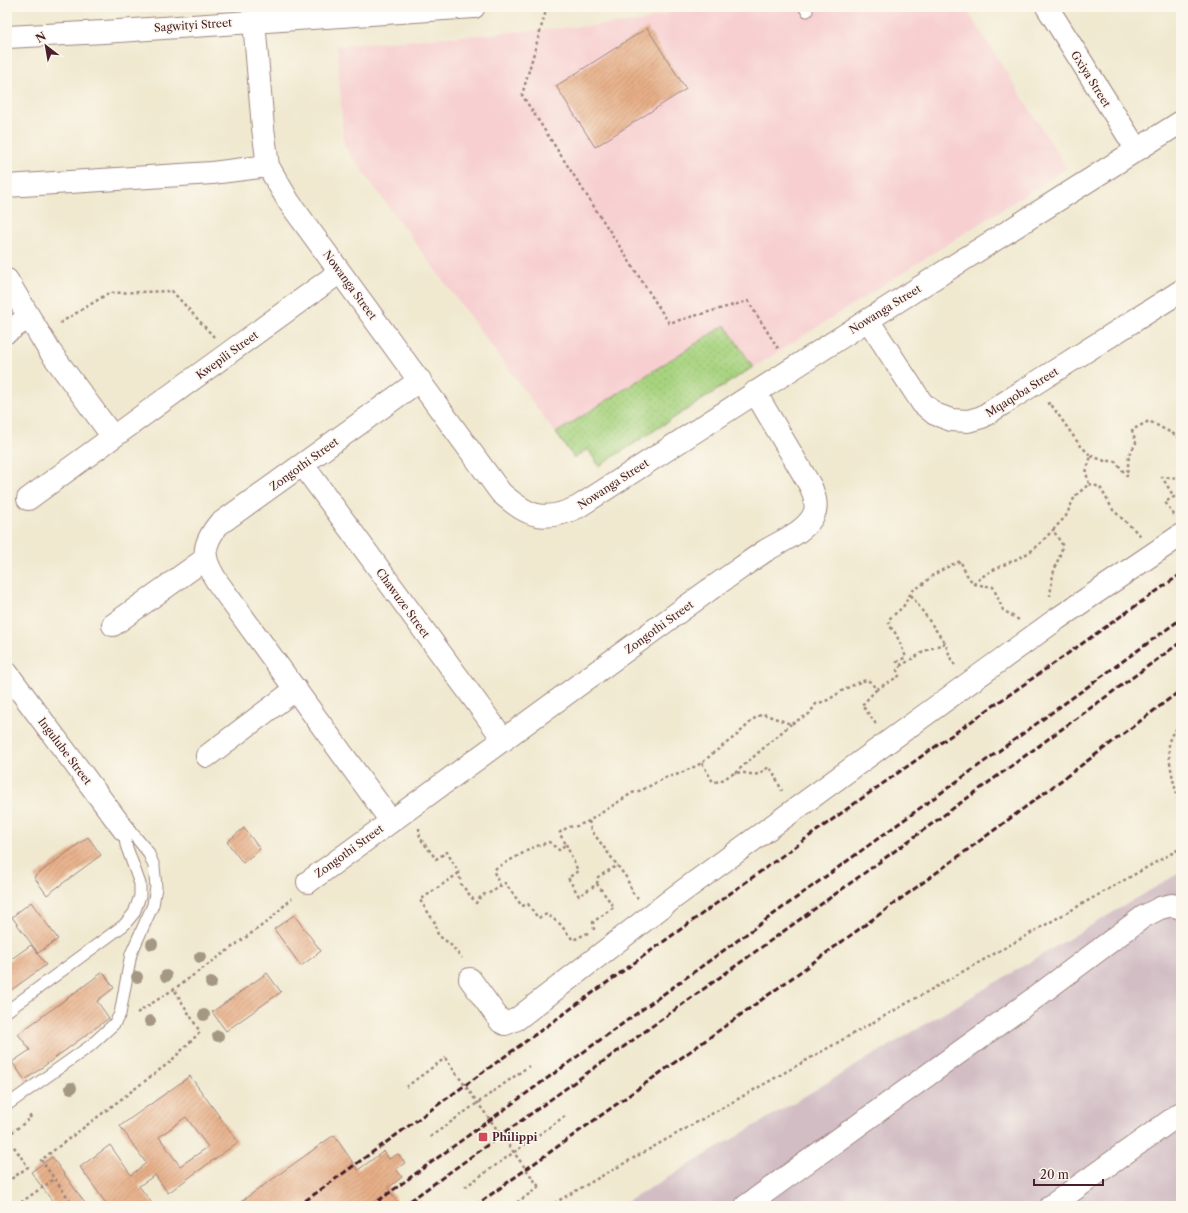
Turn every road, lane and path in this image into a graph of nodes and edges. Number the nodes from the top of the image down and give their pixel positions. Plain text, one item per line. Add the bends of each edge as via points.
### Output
1 (474, 7) edge
2 (546, 7) edge
3 (1047, 7) edge
4 (254, 21) junction
5 (7, 37) edge
6 (1181, 122) edge
7 (1137, 150) junction
8 (268, 166) junction
9 (7, 186) edge
10 (340, 272) junction
11 (7, 280) edge
12 (1181, 291) edge
13 (29, 317) junction
14 (868, 320) junction
15 (7, 332) edge
16 (40, 336) junction
17 (229, 353) junction
18 (792, 368) junction
19 (420, 380) junction
20 (755, 392) junction
21 (1022, 392) junction
22 (113, 437) junction
23 (1181, 438) edge
24 (1091, 456) junction
25 (303, 465) junction
26 (1181, 478) edge
27 (1089, 484) junction
28 (28, 499) dead end
29 (1179, 527) edge
30 (1053, 530) junction
31 (1153, 553) junction
32 (206, 559) junction
33 (974, 584) junction
34 (911, 595) junction
35 (1056, 619) junction
36 (113, 625) dead end
37 (1038, 633) junction
38 (945, 643) junction
39 (902, 665) junction
40 (7, 672) edge
41 (970, 683) junction
42 (878, 689) junction
43 (296, 690) junction
44 (791, 724) junction
45 (1181, 724) edge
46 (504, 740) junction
47 (889, 742) junction
48 (207, 756) dead end
49 (702, 763) junction
50 (735, 773) junction
51 (409, 808) junction
52 (1181, 808) edge
53 (796, 809) junction
54 (391, 821) junction
55 (590, 821) junction
56 (124, 830) junction
57 (566, 844) junction
58 (1181, 848) edge
59 (618, 865) junction
60 (459, 873) junction
61 (308, 882) joint
62 (597, 884) junction
63 (500, 886) junction
64 (1181, 908) edge
65 (650, 916) junction
66 (594, 930) junction
67 (607, 949) junction
68 (470, 979) joint
69 (174, 989) junction
70 (7, 1011) edge
71 (120, 1014) junction
72 (529, 1066) dead end
73 (406, 1087) dead end
74 (478, 1103) junction
75 (7, 1105) edge
76 (28, 1113) dead end
77 (1181, 1113) edge
78 (565, 1116) dead end
79 (7, 1136) edge
80 (430, 1137) dead end
81 (514, 1152) junction
82 (54, 1179) junction
83 (7, 1182) edge
84 (465, 1186) dead end
85 (16, 1206) edge
86 (74, 1206) edge
87 (512, 1206) edge
88 (549, 1206) edge
89 (746, 1206) edge
90 (1051, 1206) edge

1 - 4 street, Sagwityi Street
2 - 18 path via 522,95 669,323 748,301
3 - 7 street, Gxiya Street
4 - 5 street, Sagwityi Street
4 - 8 street, Nowanga Street
6 - 7 street, Nowanga Street
7 - 14 street, Nowanga Street
8 - 9 street via 212,173
8 - 10 street, Nowanga Street via 289,202
10 - 17 street, Kwepili Street
10 - 19 street, Nowanga Street
11 - 13 street
12 - 21 street, Mqaqoba Street
13 - 15 street
13 - 16 street
14 - 18 street, Nowanga Street
14 - 21 street, Mqaqoba Street via 922,403 935,414 952,420 968,421 982,417
16 - 17 path via 109,293 172,291
16 - 22 street
17 - 22 street, Kwepili Street
18 - 20 street, Nowanga Street
19 - 20 street, Nowanga Street via 501,493 515,505 531,513 545,516 562,514 578,507
19 - 25 street, Zongothi Street
20 - 46 street, Zongothi Street via 811,487 815,512 808,523 709,590
21 - 24 path via 1037,407 1050,403 1079,444
22 - 28 street, Kwepili Street
23 - 24 path via 1149,421 1132,430 1136,443 1129,455 1127,476 1115,460 1105,461
24 - 27 path via 1086,472
25 - 32 street, Zongothi Street via 218,525 210,536
25 - 46 street, Chawuze Street
26 - 29 path via 1162,477 1174,497 1165,502
27 - 30 path via 1075,496 1066,516
27 - 31 path via 1100,487 1113,510 1147,541
29 - 31 street
30 - 33 path via 1029,553 995,568
30 - 35 path via 1063,546 1053,574 1050,597
31 - 35 street
32 - 36 street
32 - 43 street, Zongothi Street via 218,583
33 - 34 path via 967,576 961,561 934,575 912,591
33 - 37 path via 993,587 1003,610
34 - 38 path
34 - 39 path via 903,607 888,619 906,656 897,662
35 - 37 street
37 - 41 street
38 - 39 path
38 - 41 path via 951,659
39 - 42 path via 897,670 899,676
40 - 56 street, Ingulube Street
41 - 47 street
42 - 44 path via 868,680 862,681 816,704 809,714
42 - 47 path via 862,705
43 - 48 street
43 - 54 street, Zongothi Street
44 - 49 path via 763,714 756,717 738,735
44 - 50 path
45 - 52 path via 1170,737 1169,764
46 - 51 street, Zongothi Street
47 - 53 street
49 - 50 path via 713,782 721,782
49 - 55 path via 632,792
50 - 53 path via 759,774 769,767
51 - 54 street, Zongothi Street
51 - 60 path via 419,827 420,838 436,859 447,852
53 - 65 street
54 - 61 street, Zongothi Street
55 - 57 path via 568,827 559,833
55 - 59 path via 592,830
56 - 70 lane via 126,845 140,884 140,896 134,913 124,925
56 - 71 lane via 134,835 148,852 154,866 156,887 154,905 131,954
57 - 62 path via 578,871 568,878 579,896
57 - 63 path via 559,850 549,842 541,844 496,868 494,872
58 - 88 path
59 - 62 path via 598,877
59 - 65 path via 633,893 643,903
60 - 63 path via 461,884 476,903 482,895
60 - 68 path via 420,900 435,923 438,935 462,957
61 - 69 path via 268,922
62 - 66 path via 614,907 593,922
63 - 66 path via 505,883 522,906 528,904 538,918 547,914 560,924 573,940
64 - 89 street via 1172,905 1143,917
65 - 67 street
66 - 67 path
67 - 68 street via 509,1024 497,1018
69 - 71 path via 136,1014
69 - 82 path via 200,1032 170,1062 41,1160
71 - 75 lane via 114,1024 90,1046
72 - 74 path
73 - 74 path, bridge via 445,1058
74 - 80 path
74 - 81 path, bridge
76 - 79 path via 31,1118
77 - 90 street
78 - 81 path
79 - 83 path via 28,1166
81 - 84 path
81 - 87 path, bridge via 539,1187
82 - 85 path
82 - 86 path

